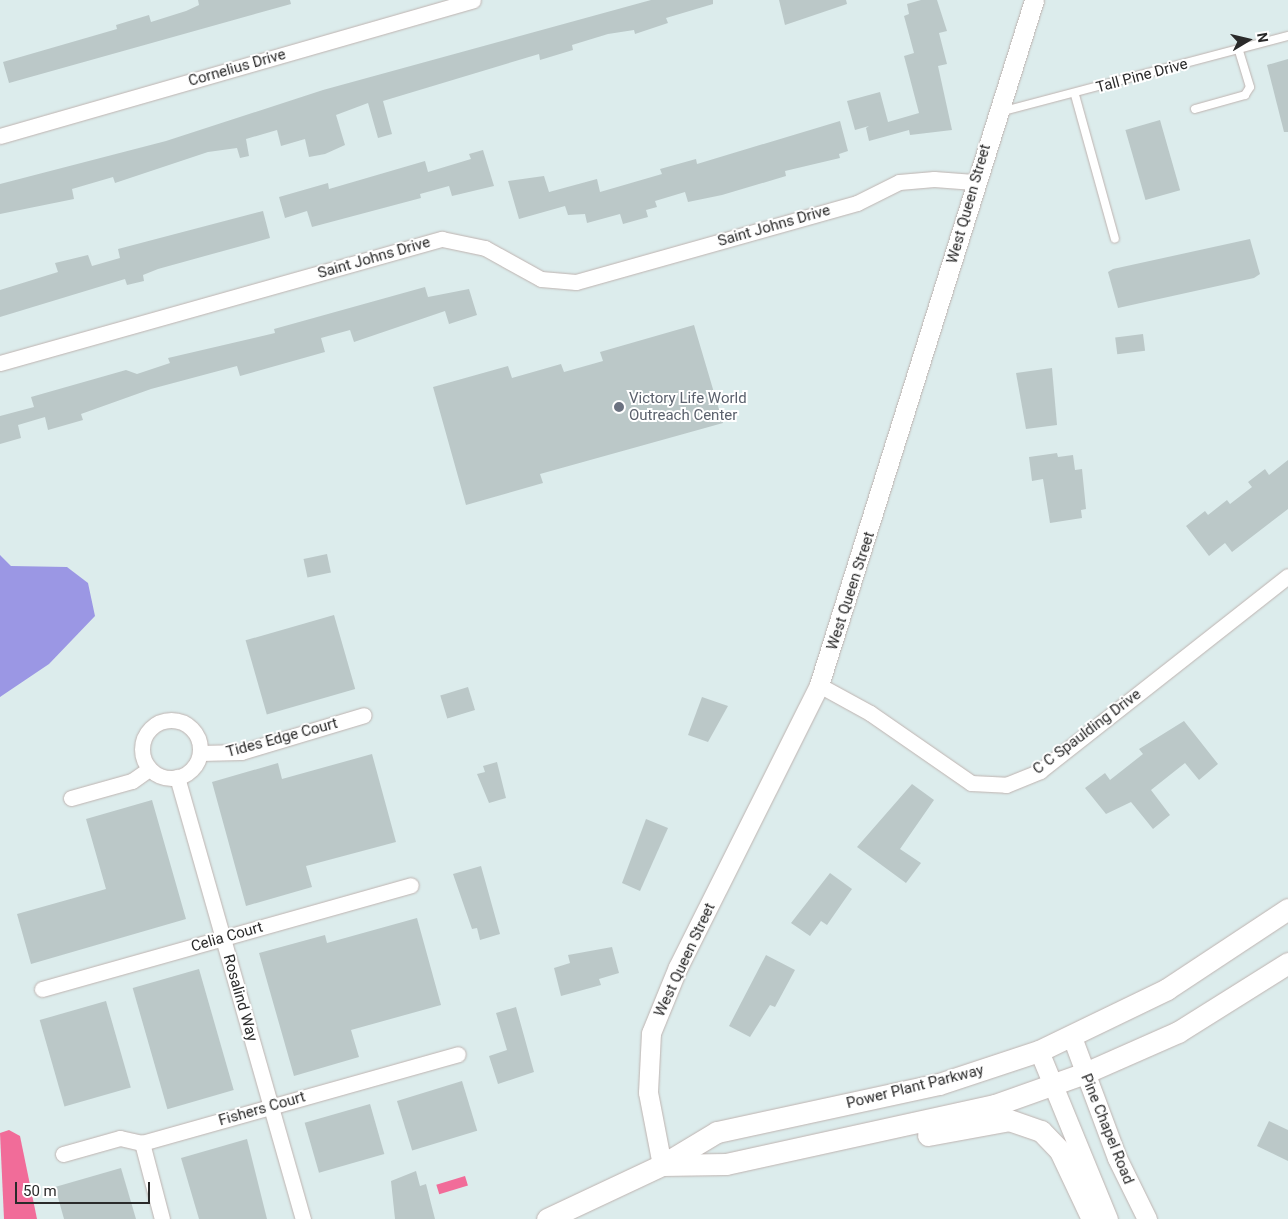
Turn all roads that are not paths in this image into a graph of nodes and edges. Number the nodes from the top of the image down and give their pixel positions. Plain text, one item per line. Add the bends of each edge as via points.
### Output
1 (473, 0) edge
2 (1034, 0) edge
3 (428, 6) edge
4 (1288, 36) edge
5 (1239, 50) junction
6 (1075, 95) junction
7 (1196, 109) dead end
8 (996, 113) junction
9 (0, 136) edge
10 (974, 182) junction
11 (1115, 239) dead end
12 (0, 363) edge
13 (1288, 576) edge
14 (819, 685) junction
15 (364, 715) dead end
16 (200, 753) junction
17 (149, 769) junction
18 (177, 777) junction
19 (71, 798) dead end
20 (412, 886) dead end
21 (1288, 909) edge
22 (223, 938) junction
23 (1288, 962) edge
24 (42, 989) dead end
25 (1072, 1037) junction
26 (1039, 1051) junction
27 (458, 1054) dead end
28 (1085, 1073) junction
29 (1052, 1086) junction
30 (271, 1106) junction
31 (844, 1138) junction
32 (142, 1143) junction
33 (63, 1154) dead end
34 (662, 1165) junction
35 (162, 1219) edge
36 (303, 1219) edge
37 (547, 1219) edge
38 (1092, 1219) edge
39 (1108, 1219) edge
40 (1147, 1219) edge

1 - 3 street, Cornelius Drive
2 - 8 street, West Queen Street
3 - 9 street, Cornelius Drive
4 - 5 lane, Tall Pine Drive
5 - 6 lane, Tall Pine Drive
5 - 7 lane via 1250,87 1245,95
6 - 8 lane, Tall Pine Drive
6 - 11 lane
8 - 10 street, West Queen Street
10 - 12 street, Saint Johns Drive via 934,179 900,182 857,203 576,282 541,279 485,248 442,239
10 - 14 street, West Queen Street via 906,418
13 - 14 street, C C Spaulding Drive via 1040,771 1006,786 971,783 870,712
14 - 34 street, West Queen Street via 678,967 651,1033 648,1092
15 - 16 street, Tides Edge Court via 241,752
16 - 17 street via 197,735 184,722 158,722 142,743
16 - 18 street via 192,768
17 - 18 street via 162,777
17 - 19 street via 132,781
18 - 22 street, Rosalind Way
20 - 22 street, Celia Court
21 - 25 main road, Power Plant Parkway via 1197,971
22 - 24 street, Celia Court
22 - 30 street, Rosalind Way
23 - 28 main road, Power Plant Parkway via 1178,1032
25 - 26 main road, Power Plant Parkway
25 - 28 street, Pine Chapel Road
26 - 29 street
26 - 34 main road, Power Plant Parkway via 939,1084 716,1132
27 - 30 street, Fishers Court
28 - 29 main road, Power Plant Parkway
28 - 40 street, Pine Chapel Road via 1116,1158
29 - 31 main road, Power Plant Parkway via 995,1105
29 - 39 street
30 - 32 street, Fishers Court
30 - 36 street, Rosalind Way
31 - 34 main road, Power Plant Parkway via 726,1164
31 - 38 main road via 887,1143 991,1122 1025,1124 1054,1142
32 - 33 street via 120,1138
32 - 35 street
34 - 37 main road, Power Plant Parkway

